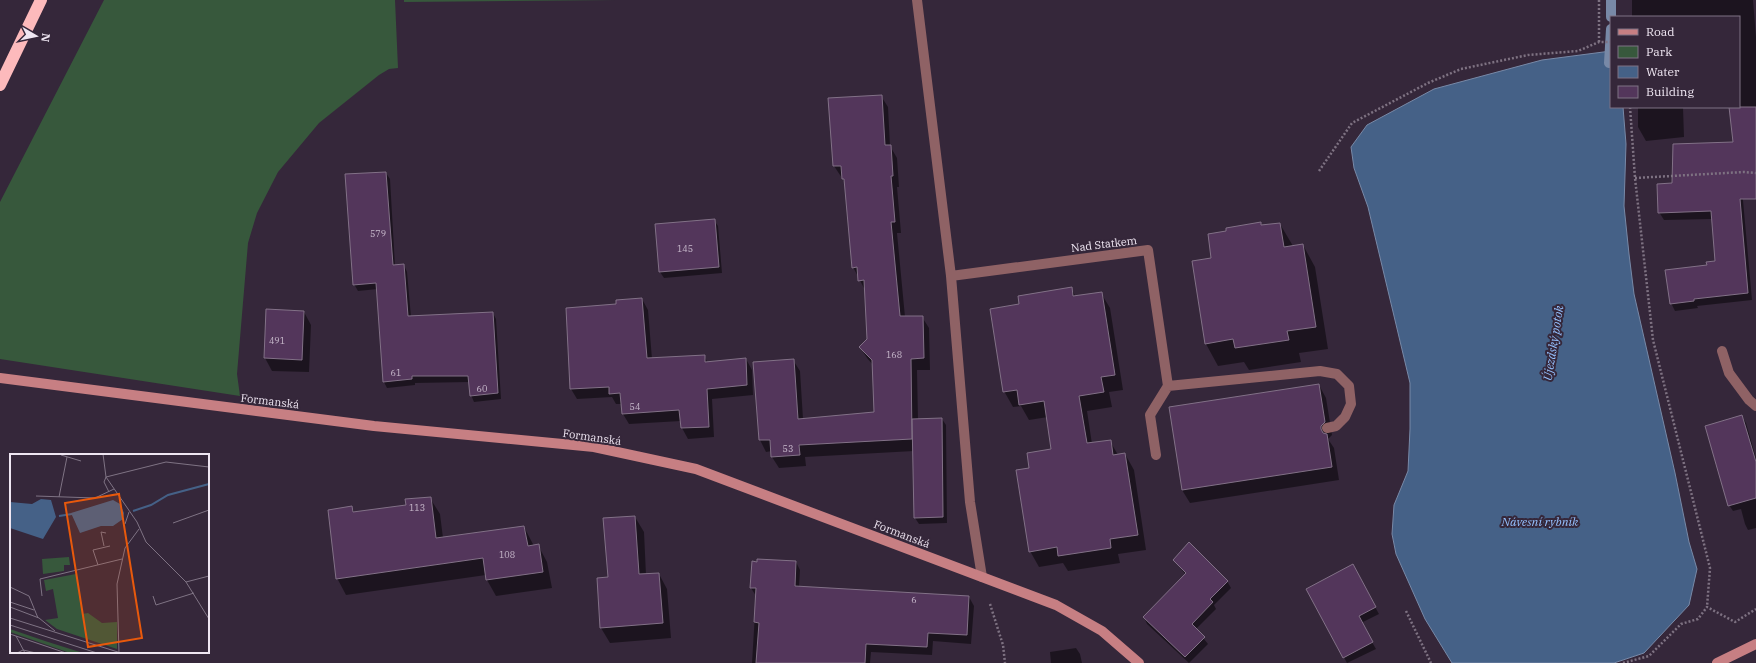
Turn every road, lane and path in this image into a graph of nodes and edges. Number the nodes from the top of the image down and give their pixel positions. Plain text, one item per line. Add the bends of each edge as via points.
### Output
1 (41, 0) edge
2 (917, 0) edge
3 (1600, 0) edge
4 (1599, 42) junction
5 (1610, 42) edge
6 (0, 85) edge
7 (1630, 108) edge
8 (1319, 171) dead end
9 (1756, 173) edge
10 (1635, 178) junction
11 (951, 276) junction
12 (1722, 351) dead end
13 (0, 378) edge
14 (1168, 386) junction
15 (1756, 406) edge
16 (1327, 428) dead end
17 (1156, 455) dead end
18 (982, 577) junction
19 (1707, 607) junction
20 (1756, 609) edge
21 (1406, 611) dead end
22 (1756, 644) edge
23 (1005, 663) edge
24 (1139, 663) edge
25 (1431, 663) edge
26 (1623, 663) edge
27 (1717, 663) edge

1 - 6 highway
2 - 11 street
3 - 4 path
4 - 5 path
4 - 8 path via 1578,51 1528,55 1461,69 1428,83 1352,123
7 - 10 path
9 - 10 path
10 - 19 path via 1653,340 1710,568
11 - 14 street, Nad Statkem via 1148,250
11 - 18 street via 970,502
12 - 15 street via 1729,373
13 - 18 street, Formanská via 374,426 594,447 696,469
14 - 16 street via 1320,371 1337,374 1349,386 1351,404 1345,417 1336,426
14 - 17 street via 1150,415
18 - 23 path
18 - 24 street, Formanská via 1056,605 1102,631
19 - 20 path via 1735,622
19 - 26 path via 1698,619 1681,624 1649,656
21 - 25 path
22 - 27 street

